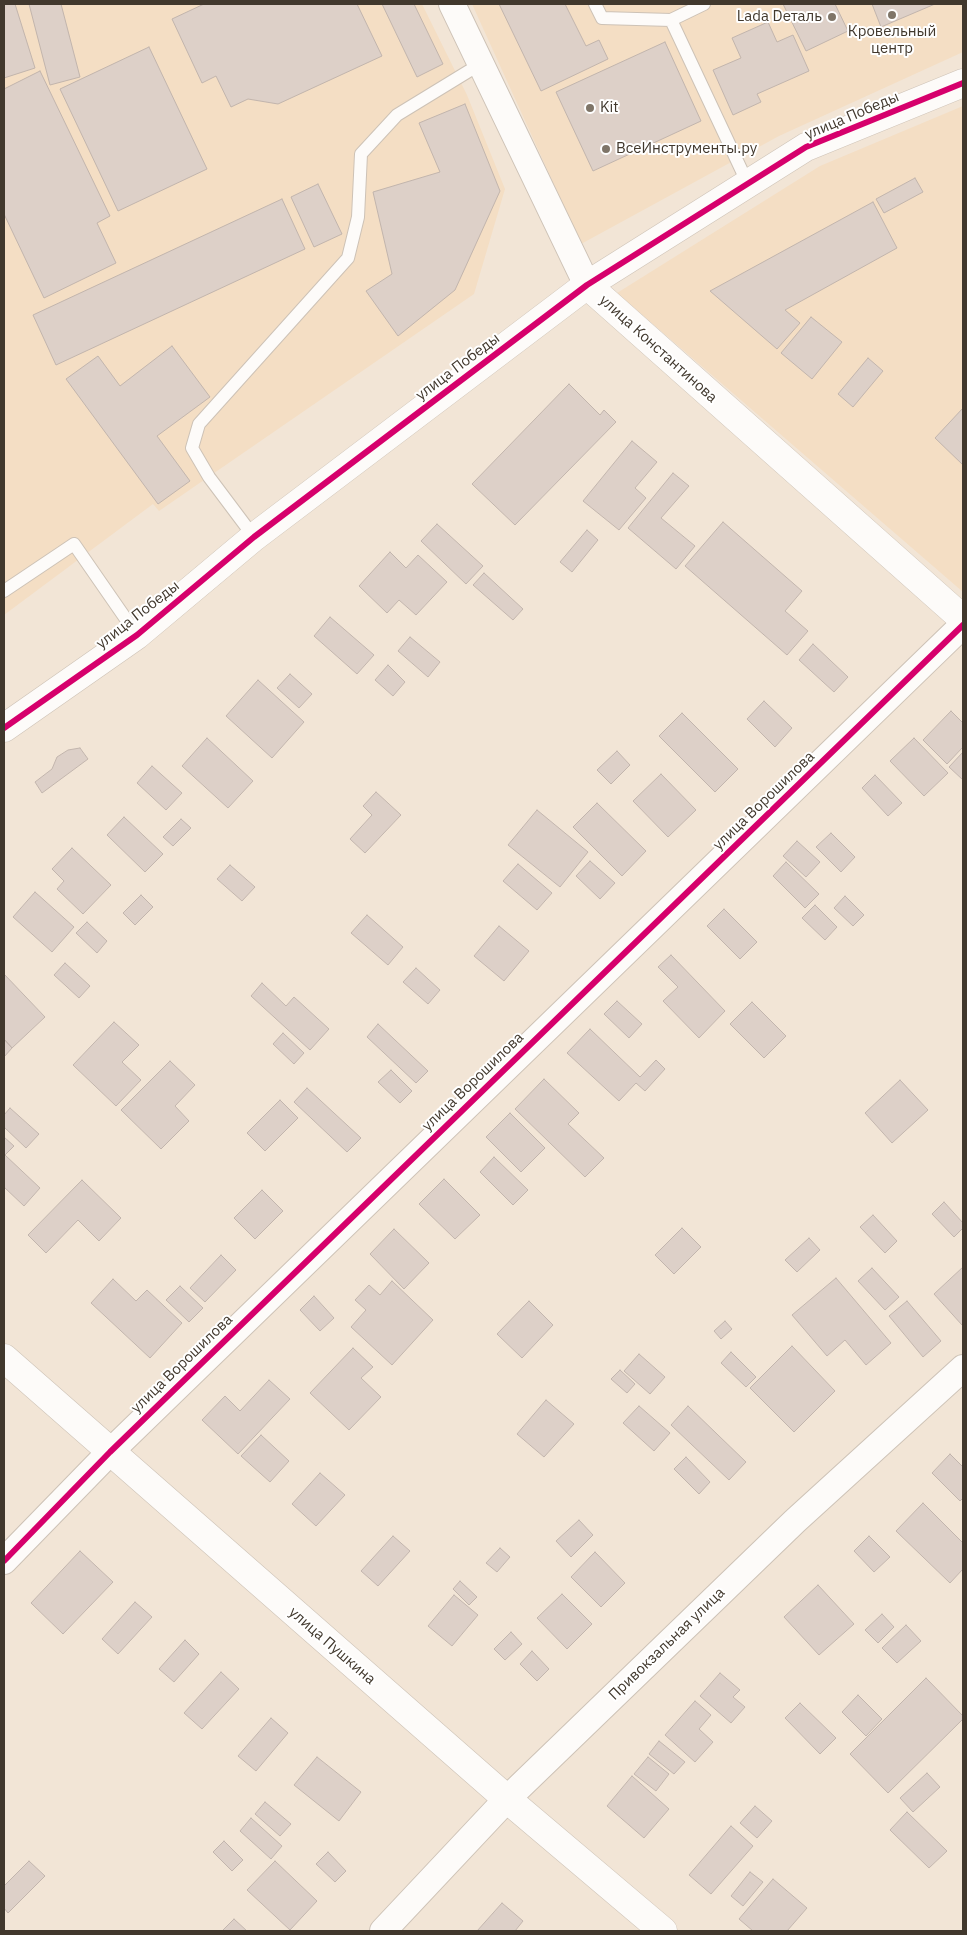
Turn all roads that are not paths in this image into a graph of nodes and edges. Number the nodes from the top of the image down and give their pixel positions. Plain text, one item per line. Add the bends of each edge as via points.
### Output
1 (452, 4) edge
2 (595, 4) edge
3 (704, 4) edge
4 (671, 20) junction
5 (482, 63) junction
6 (963, 83) edge
7 (748, 184) junction
8 (587, 285) junction
9 (254, 537) junction
10 (4, 591) edge
11 (963, 619) edge
12 (963, 625) edge
13 (138, 635) junction
14 (4, 728) edge
15 (4, 1358) edge
16 (963, 1368) edge
17 (110, 1452) junction
18 (4, 1561) edge
19 (507, 1799) junction
20 (383, 1931) edge
21 (663, 1931) edge

1 - 5 street, улица Константинова
2 - 4 lane via 602,18
3 - 4 lane
4 - 7 lane
5 - 8 street, улица Константинова
5 - 9 lane via 397,115 361,154 358,217 348,258 199,424 192,448 209,477
6 - 7 street, улица Победы via 806,148
7 - 8 street, улица Победы
8 - 9 street, улица Победы
8 - 11 street, улица Константинова
9 - 13 street, улица Победы
10 - 13 lane via 74,544
12 - 17 street, улица Ворошилова
13 - 14 street, улица Победы
15 - 17 street, улица Пушкина
16 - 19 street, Привокзальная улица via 794,1520
17 - 18 street, улица Ворошилова
17 - 19 street, улица Пушкина
19 - 20 street, Привокзальная улица
19 - 21 street, улица Пушкина

